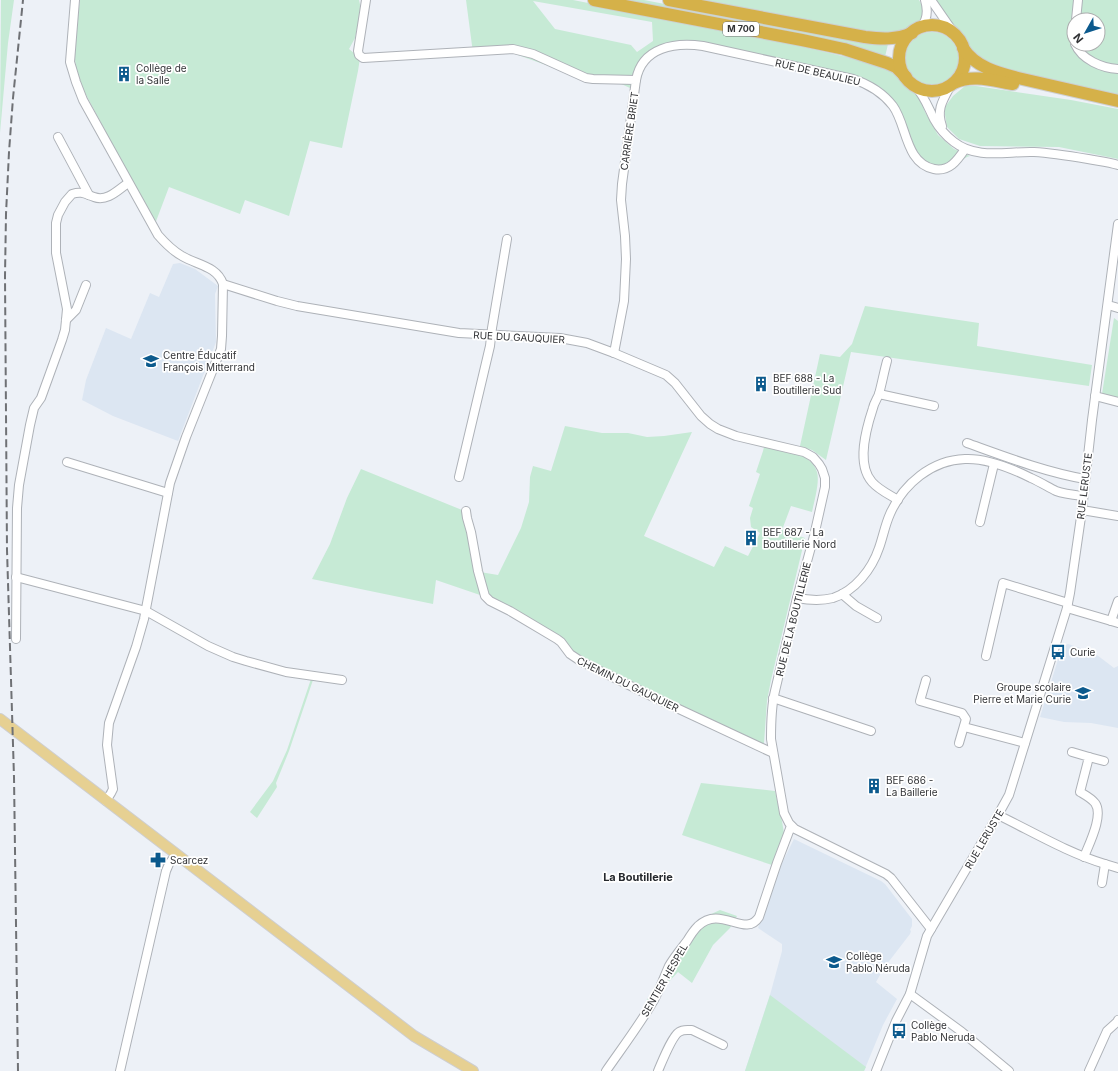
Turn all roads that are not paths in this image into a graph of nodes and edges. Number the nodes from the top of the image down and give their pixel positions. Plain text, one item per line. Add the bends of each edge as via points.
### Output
1 (75, 0) edge
2 (366, 0) edge
3 (594, 0) edge
4 (670, 0) edge
5 (925, 0) edge
6 (931, 0) edge
7 (1078, 0) edge
8 (1077, 12) edge
9 (916, 30) junction
10 (956, 36) junction
11 (963, 48) junction
12 (1080, 52) edge
13 (1118, 70) edge
14 (636, 80) junction
15 (910, 81) junction
16 (953, 84) junction
17 (1116, 100) edge
18 (944, 133) junction
19 (58, 137) dead end
20 (965, 149) junction
21 (1118, 165) edge
22 (128, 183) junction
23 (89, 195) junction
24 (1118, 224) edge
25 (507, 239) dead end
26 (1116, 255) edge
27 (223, 284) junction
28 (86, 285) dead end
29 (1108, 305) junction
30 (1118, 308) edge
31 (66, 320) junction
32 (492, 335) junction
33 (614, 353) junction
34 (887, 361) dead end
35 (879, 394) junction
36 (1095, 396) junction
37 (1118, 402) edge
38 (934, 406) dead end
39 (967, 443) dead end
40 (67, 462) dead end
41 (994, 464) junction
42 (822, 469) joint
43 (459, 477) dead end
44 (1085, 479) junction
45 (168, 493) junction
46 (1083, 496) junction
47 (898, 500) junction
48 (1082, 510) junction
49 (466, 511) dead end
50 (1118, 516) edge
51 (980, 522) dead end
52 (16, 577) junction
53 (842, 594) junction
54 (797, 598) junction
55 (1118, 601) edge
56 (1068, 606) junction
57 (146, 611) junction
58 (877, 618) dead end
59 (1114, 622) edge
60 (16, 639) dead end
61 (986, 656) dead end
62 (342, 680) dead end
63 (926, 680) dead end
64 (773, 698) junction
65 (0, 719) edge
66 (964, 727) junction
67 (871, 731) dead end
68 (959, 743) dead end
69 (1025, 743) junction
70 (1072, 752) dead end
71 (773, 753) junction
72 (1089, 757) junction
73 (1104, 761) dead end
74 (106, 801) junction
75 (998, 815) junction
76 (791, 826) junction
77 (176, 854) junction
78 (1084, 857) junction
79 (1105, 864) junction
80 (1118, 868) edge
81 (1102, 883) dead end
82 (931, 929) junction
83 (910, 994) junction
84 (1118, 1022) edge
85 (723, 1045) dead end
86 (120, 1071) edge
87 (473, 1071) edge
88 (606, 1071) edge
89 (658, 1071) edge
90 (876, 1071) edge
91 (1008, 1071) edge
92 (1089, 1071) edge

1 - 22 street via 70,62 83,100
2 - 14 street, CARRIÈRE BRIET via 358,51 363,58 513,49 533,54 586,78
3 - 15 highway, M 700 via 833,46 896,67
4 - 9 highway, M 700 via 865,37 892,39
5 - 9 street via 927,18
6 - 10 street
7 - 8 street
9 - 10 highway via 940,26
9 - 15 highway via 904,42 900,56 901,67
10 - 11 highway
11 - 16 highway via 963,69
11 - 17 highway via 977,63 1002,74
12 - 13 street via 1097,64
14 - 20 street, RUE DE BEAULIEU via 643,63 655,52 675,45 703,46 863,83 880,93 893,106 911,149 919,161 931,168 950,167
14 - 33 street, CARRIÈRE BRIET via 622,188 626,236 624,301
15 - 16 highway via 924,90 935,91
15 - 18 street via 923,96
16 - 17 highway via 979,78
16 - 18 street via 939,112
18 - 20 street
19 - 23 street
20 - 21 street via 988,154 1046,153
22 - 23 street via 110,196 101,199
22 - 27 street via 162,240 183,257 214,270
23 - 31 street via 82,192 72,194 58,215 56,224 56,253 66,304
24 - 26 street, RUE LERUSTE
25 - 32 street
26 - 29 street, RUE LERUSTE
27 - 32 street, RUE DU GAUQUIER via 297,306 459,333
27 - 45 street via 221,349 179,456
28 - 31 street via 76,310
29 - 30 street
29 - 36 street, RUE LERUSTE
31 - 52 street via 62,340 41,398 34,408 27,439 17,508
32 - 33 street, RUE DU GAUQUIER via 570,339
32 - 43 street
33 - 42 street, RUE DU GAUQUIER via 666,375 701,416 718,429 736,436 804,452 816,460
34 - 35 street
35 - 38 street
35 - 47 street via 872,409 865,439 864,463 872,483
36 - 37 street
36 - 44 street, RUE LERUSTE
39 - 44 street via 1020,462
40 - 45 street
41 - 46 street via 1056,491
41 - 47 street via 966,459 938,465 917,478
41 - 51 street
42 - 54 street, RUE DE LA BOUTILLERIE via 825,482 821,504
44 - 46 street, RUE LERUSTE
45 - 57 street
46 - 48 street, RUE LERUSTE
47 - 53 street via 890,514 872,564 860,580
48 - 50 street
48 - 56 street, RUE LERUSTE
49 - 71 street, CHEMIN DU GAUQUIER via 483,591 490,601 557,639 570,654 582,662
52 - 57 street
52 - 60 street
53 - 54 street via 823,600
53 - 58 street
54 - 64 street, RUE DE LA BOUTILLERIE
55 - 59 street
56 - 59 street
56 - 61 street via 1003,583
56 - 69 street, RUE LERUSTE
57 - 62 street via 200,642 233,657 286,672
57 - 74 street via 109,722 107,745 113,789
63 - 66 street via 920,701 962,713 966,719
64 - 67 street
64 - 71 street, RUE DE LA BOUTILLERIE
65 - 74 main road
66 - 68 street
66 - 69 street
69 - 75 street, RUE LERUSTE via 1012,786
70 - 72 street
71 - 76 street, RUE DE LA BOUTILLERIE via 784,813
72 - 73 street
72 - 78 street via 1080,792 1096,804 1098,817
74 - 77 main road
75 - 78 street
75 - 82 street, RUE LERUSTE
76 - 82 street via 886,874
76 - 88 street, SENTIER HESPEL via 757,920 746,925 714,918 698,926 674,958 653,1001
77 - 86 street via 166,871
77 - 87 main road via 414,1036
78 - 79 street
79 - 80 street
79 - 81 street
82 - 83 street via 924,943
83 - 90 street
83 - 91 street via 962,1032
84 - 92 street via 1107,1031
85 - 89 street via 692,1030 681,1031 674,1036

